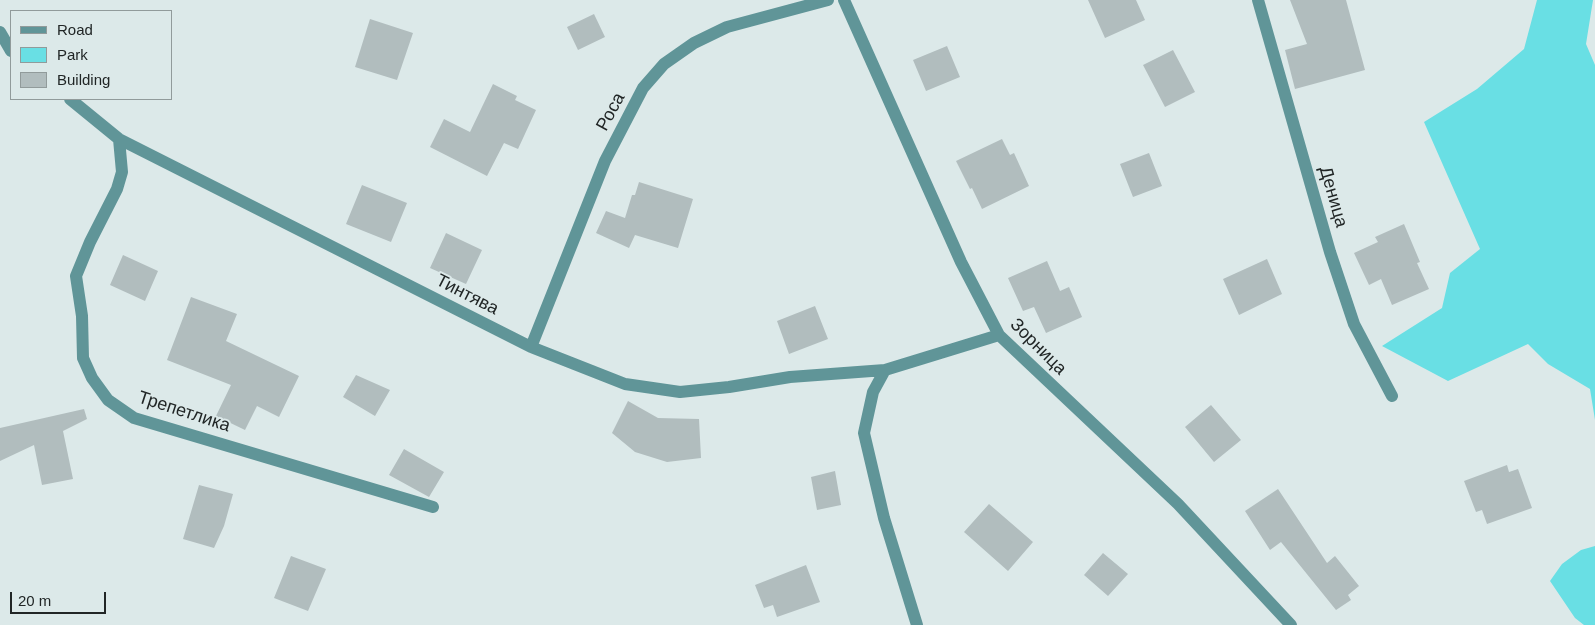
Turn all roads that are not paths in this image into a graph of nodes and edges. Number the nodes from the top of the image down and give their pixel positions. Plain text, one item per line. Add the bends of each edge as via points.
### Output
1 (828, 0) edge
2 (844, 0) edge
3 (1258, 0) edge
4 (0, 32) edge
5 (10, 49) edge
6 (71, 100) edge
7 (119, 139) junction
8 (999, 336) junction
9 (531, 347) junction
10 (884, 370) junction
11 (1392, 396) dead end
12 (433, 507) dead end
13 (917, 625) edge
14 (1291, 625) edge

1 - 9 street, Роса via 719,31 694,43 664,64 643,88 605,161
2 - 8 street, Зорница via 961,262
3 - 11 street, Деница via 1330,252 1354,324
4 - 5 street
6 - 7 street, Тинтява
7 - 9 street, Тинтява
7 - 12 street, Трепетлика via 122,172 117,189 76,276 82,316 83,358 108,400 134,418
8 - 10 street, Тинтява
8 - 14 street, Зорница via 1178,504
9 - 10 street, Тинтява via 625,384 680,392 790,377
10 - 13 street via 873,392 864,433 884,518

